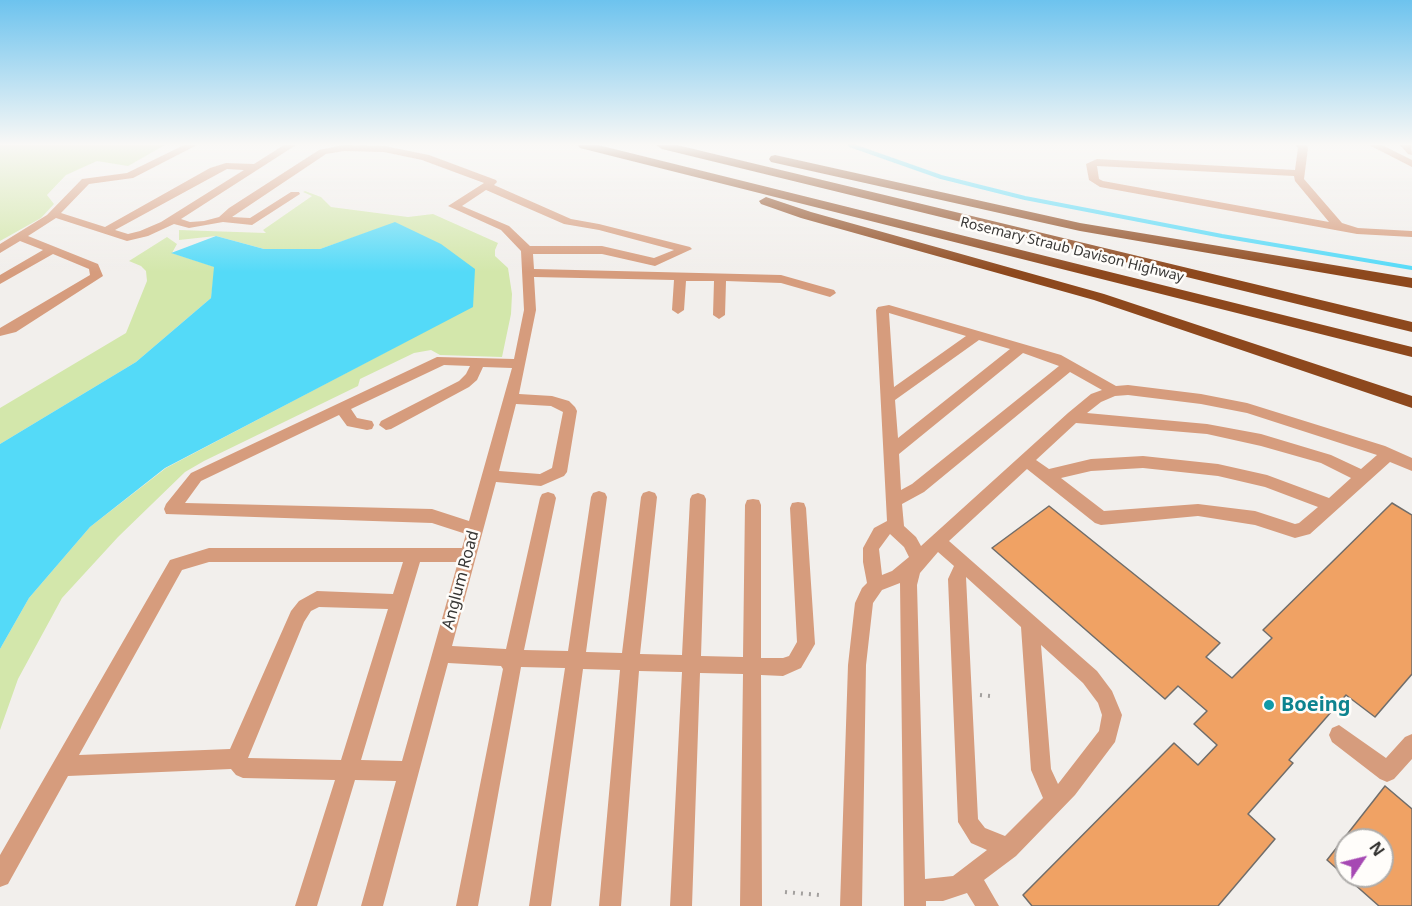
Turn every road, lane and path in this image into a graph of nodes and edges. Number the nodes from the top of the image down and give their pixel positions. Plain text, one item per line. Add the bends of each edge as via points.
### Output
1 (81, 187) edge
2 (183, 187) edge
3 (223, 187) edge
4 (268, 187) edge
5 (484, 187) edge
6 (489, 187) edge
7 (725, 187) edge
8 (754, 187) edge
9 (836, 187) edge
10 (903, 187) edge
11 (1123, 187) edge
12 (1307, 187) edge
13 (295, 194) dead end
14 (54, 214) junction
15 (171, 219) junction
16 (223, 219) junction
17 (1345, 228) junction
18 (106, 231) junction
19 (1412, 234) edge
20 (20, 237) junction
21 (0, 249) edge
22 (52, 250) junction
23 (527, 250) junction
24 (528, 273) junction
25 (680, 277) junction
26 (720, 278) junction
27 (0, 280) edge
28 (1412, 284) edge
29 (830, 293) dead end
30 (678, 310) dead end
31 (719, 315) dead end
32 (1412, 327) edge
33 (0, 332) edge
34 (977, 335) junction
35 (1020, 348) junction
36 (1412, 352) edge
37 (478, 362) junction
38 (520, 364) junction
39 (1069, 365) junction
40 (1114, 391) junction
41 (888, 398) junction
42 (511, 399) junction
43 (1412, 402) edge
44 (342, 408) junction
45 (1073, 417) junction
46 (367, 425) dead end
47 (386, 425) dead end
48 (892, 451) junction
49 (1389, 454) junction
50 (1026, 460) junction
51 (1412, 465) edge
52 (490, 476) junction
53 (1047, 476) junction
54 (1363, 477) junction
55 (599, 497) dead end
56 (548, 498) dead end
57 (649, 498) dead end
58 (698, 499) dead end
59 (896, 500) junction
60 (753, 505) dead end
61 (1331, 505) junction
62 (798, 508) dead end
63 (896, 529) junction
64 (475, 530) junction
65 (937, 541) junction
66 (468, 555) junction
67 (413, 556) junction
68 (919, 559) junction
69 (963, 564) junction
70 (876, 585) junction
71 (399, 602) junction
72 (1030, 623) junction
73 (441, 654) junction
74 (510, 659) junction
75 (576, 660) junction
76 (630, 662) junction
77 (690, 664) junction
78 (753, 666) junction
79 (975, 694) dead end
80 (991, 696) dead end
81 (1339, 735) dead end
82 (1412, 744) edge
83 (236, 759) junction
84 (61, 766) junction
85 (348, 771) junction
86 (409, 771) junction
87 (1055, 801) junction
88 (1008, 848) junction
89 (0, 876) edge
90 (970, 877) junction
91 (785, 892) dead end
92 (819, 896) dead end
93 (914, 898) edge
94 (306, 906) edge
95 (372, 906) edge
96 (467, 906) edge
97 (540, 906) edge
98 (610, 906) edge
99 (681, 906) edge
100 (751, 906) edge
101 (852, 906) edge
102 (988, 906) edge

1 - 14 street
2 - 18 street
3 - 15 street
4 - 16 street
5 - 23 street via 454,206 505,228
6 - 23 street via 568,222 687,249 654,262 602,250
7 - 43 highway via 806,215 1100,297
8 - 36 highway, Rosemary Straub Davison Highway
9 - 32 highway, Rosemary Straub Davison Highway
10 - 28 highway via 1080,227
11 - 17 street
12 - 17 street via 1338,225
13 - 16 street via 252,222
14 - 18 street
14 - 20 street
15 - 16 street via 189,225
15 - 18 street via 144,234 127,238
17 - 19 street
20 - 21 street
20 - 22 street
22 - 27 street
22 - 33 street via 94,267 97,276
23 - 24 street, Anglum Road
24 - 25 street
24 - 38 street, Anglum Road via 530,310
25 - 26 street
25 - 30 street
26 - 29 street via 781,279
26 - 31 street
34 - 35 street
34 - 41 street
34 - 41 street via 882,310
35 - 39 street
35 - 48 street
37 - 38 street
37 - 44 street via 442,360
37 - 47 street via 464,384
38 - 42 street, Anglum Road
39 - 40 street
39 - 59 street via 918,488
40 - 45 street via 1096,398
40 - 49 street via 1201,399 1247,408
41 - 48 street
42 - 52 street, Anglum Road
42 - 52 street via 552,402 570,411 559,472 541,480
44 - 46 street via 352,422
44 - 64 street via 196,477 172,509 432,516
45 - 50 street
45 - 54 street via 1207,429 1250,437 1326,459
48 - 59 street
49 - 51 street
49 - 54 street
50 - 53 street
50 - 65 street
52 - 64 street, Anglum Road
53 - 61 street via 1091,465 1154,463 1257,479
53 - 61 street via 1101,518 1198,510 1255,518 1295,531 1304,530
54 - 61 street
55 - 75 street
56 - 74 street
57 - 76 street
58 - 77 street
59 - 63 street
60 - 78 street
62 - 78 street via 806,644 795,662 783,667
63 - 68 street via 910,542
63 - 70 street via 880,532 871,548
64 - 66 street, Anglum Road
65 - 68 street
65 - 69 street
66 - 67 street
66 - 73 street, Anglum Road
67 - 71 street
67 - 84 street via 209,555 176,566
68 - 70 street via 898,576
68 - 93 street via 908,585
69 - 72 street
69 - 88 street via 957,579 968,822 978,836
70 - 101 street via 864,603 857,665
71 - 83 street via 317,599 305,606
71 - 85 street
72 - 87 street via 1041,770
72 - 87 street via 1090,676 1106,697 1112,715 1108,735
73 - 74 street
73 - 86 street, Anglum Road
74 - 75 street
74 - 96 street via 512,668
75 - 76 street
75 - 97 street
76 - 77 street
76 - 98 street
77 - 78 street
77 - 99 street
78 - 100 street
79 - 80 path
81 - 82 street via 1387,772
83 - 84 street
83 - 85 street via 243,768
84 - 89 street
85 - 86 street
85 - 94 street
86 - 95 street, Anglum Road
87 - 88 street
88 - 90 street
90 - 93 street via 958,886
90 - 102 street
91 - 92 path

